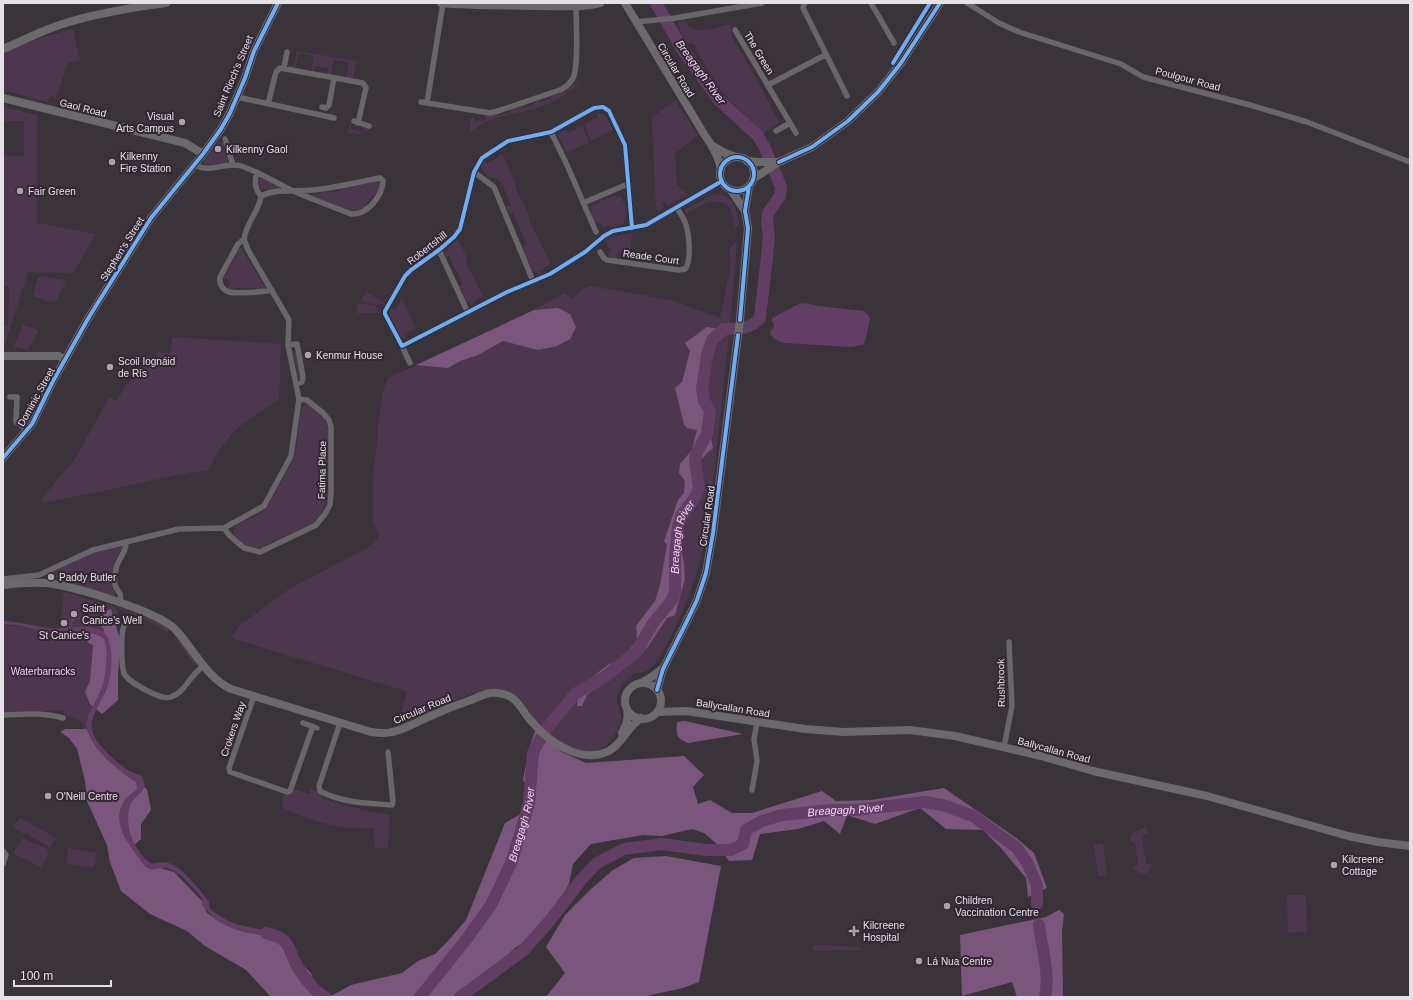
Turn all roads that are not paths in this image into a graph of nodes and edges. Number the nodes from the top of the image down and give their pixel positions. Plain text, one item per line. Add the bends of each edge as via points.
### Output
1 (166, 3) edge
2 (278, 3) edge
3 (442, 3) edge
4 (600, 3) edge
5 (625, 3) edge
6 (762, 3) edge
7 (871, 3) edge
8 (940, 3) edge
9 (967, 3) edge
10 (491, 4) edge
11 (133, 5) edge
12 (804, 5) edge
13 (576, 6) junction
14 (636, 22) junction
15 (735, 30) dead end
16 (894, 43) dead end
17 (3, 49) edge
18 (287, 52) dead end
19 (825, 54) junction
20 (284, 68) junction
21 (334, 78) junction
22 (768, 85) junction
23 (847, 96) dead end
24 (237, 97) junction
25 (3, 98) edge
26 (421, 102) dead end
27 (427, 103) junction
28 (268, 104) junction
29 (322, 107) dead end
30 (334, 118) dead end
31 (790, 124) junction
32 (369, 126) dead end
33 (776, 131) dead end
34 (551, 132) junction
35 (796, 133) dead end
36 (224, 139) dead end
37 (712, 145) junction
38 (203, 154) junction
39 (736, 157) junction
40 (747, 161) junction
41 (777, 162) junction
42 (1410, 162) edge
43 (194, 164) junction
44 (233, 165) junction
45 (721, 169) junction
46 (256, 172) junction
47 (474, 172) junction
48 (722, 181) junction
49 (752, 182) junction
50 (628, 184) junction
51 (293, 190) junction
52 (731, 190) junction
53 (261, 196) junction
54 (583, 203) junction
55 (677, 208) junction
56 (745, 211) junction
57 (632, 228) junction
58 (596, 232) dead end
59 (244, 239) junction
60 (439, 250) junction
61 (600, 252) dead end
62 (533, 281) junction
63 (272, 290) junction
64 (468, 313) junction
65 (288, 345) junction
66 (402, 346) junction
67 (3, 356) edge
68 (65, 360) junction
69 (410, 363) dead end
70 (296, 384) junction
71 (10, 397) dead end
72 (299, 399) junction
73 (28, 430) junction
74 (3, 458) edge
75 (224, 528) junction
76 (126, 542) junction
77 (3, 578) edge
78 (3, 585) edge
79 (119, 603) junction
80 (128, 618) dead end
81 (1009, 642) dead end
82 (204, 666) junction
83 (663, 669) junction
84 (641, 683) junction
85 (657, 690) junction
86 (254, 696) junction
87 (661, 701) junction
88 (627, 709) junction
89 (686, 711) junction
90 (657, 712) junction
91 (3, 715) edge
92 (63, 718) dead end
93 (642, 718) junction
94 (757, 722) junction
95 (303, 723) dead end
96 (340, 723) junction
97 (617, 745) junction
98 (1004, 747) junction
99 (388, 752) dead end
100 (752, 790) dead end
101 (1410, 846) edge
102 (3, 851) edge
103 (4, 861) edge

1 - 11 main road
2 - 24 main road, Saint Rioch's Street via 254,51
3 - 10 main road
3 - 27 street
4 - 13 main road
5 - 14 main road, Circular Road
6 - 14 street
7 - 16 street
8 - 41 main road via 901,63 878,92 848,121 812,147
9 - 42 street, Poulgour Road via 1019,32 1121,64 1143,77 1307,122
10 - 13 main road
11 - 17 main road via 53,28
12 - 19 street
13 - 27 street via 576,66 574,77 568,85 552,93 490,112
14 - 37 main road, Circular Road
15 - 22 street, The Green
18 - 20 street
19 - 22 street, The Green
19 - 23 street
20 - 21 street
20 - 28 street via 276,72
21 - 29 street via 329,105 326,108
21 - 32 street via 366,85 356,122
22 - 31 street, The Green
24 - 28 street
24 - 38 main road, Saint Rioch's Street via 221,128
25 - 38 main road, Gaol Road via 185,142
26 - 27 street
28 - 30 street
31 - 33 street
31 - 35 street, The Green
34 - 47 street, Robertshill via 508,141 482,158
34 - 50 street, Robertshill via 594,108 603,107 610,111 625,145
34 - 54 street
36 - 44 street
37 - 39 main road, Circular Road
37 - 45 main road, Circular Road
38 - 43 main road, Stephen's Street
39 - 40 main road
39 - 45 main road via 728,160
40 - 41 main road
40 - 49 main road via 752,167
41 - 49 main road
43 - 44 street via 204,169
43 - 68 main road, Stephen's Street via 151,218
44 - 46 street
45 - 48 main road
46 - 51 street
46 - 53 street via 256,185
47 - 60 street, Robertshill via 460,229
47 - 62 street via 494,187
48 - 52 main road
48 - 55 street
49 - 52 main road via 743,190
49 - 56 main road, Circular Road
50 - 54 street
50 - 57 street, Robertshill
51 - 51 street via 315,190 380,178 383,182 378,196 367,209 356,214
51 - 53 street
52 - 56 main road, Circular Road
53 - 59 street via 260,204 245,231
54 - 58 street
55 - 57 street via 646,225
55 - 61 street, Reade Court via 687,229 689,263 685,269 607,260
56 - 83 main road, Circular Road via 748,228 740,320 706,573 697,600
57 - 62 street via 613,231 550,274
59 - 63 street
59 - 63 street via 238,244 220,277 223,288 229,292
60 - 64 street, Robertshill
60 - 66 street, Robertshill via 405,276 385,311
62 - 64 street
63 - 65 street via 289,320
64 - 66 street
65 - 70 street
65 - 70 street via 297,344 303,380
66 - 69 street, Robertshill
67 - 68 main road via 59,356
68 - 73 main road, Dominic Street
70 - 72 street
71 - 73 street via 17,397 16,422
72 - 75 street via 291,456 264,506
72 - 75 street, Fatima Place via 307,400 323,413 331,427 331,493 330,505 325,514 316,525 260,552 244,548
73 - 74 main road, Dominic Street
75 - 76 street via 179,529
76 - 77 street via 92,550 39,575
76 - 79 street via 116,566 115,584 121,597
78 - 79 main road, Circular Road via 56,585
79 - 82 main road, Circular Road via 165,621
80 - 82 street via 123,629 122,667 125,675 151,694 163,698 176,695
81 - 98 street, Rushbrook via 1012,706
82 - 86 main road, Circular Road via 223,686
83 - 84 main road
83 - 85 main road, Circular Road
84 - 85 main road via 647,683
84 - 88 main road via 631,687 627,692
85 - 87 main road
86 - 95 street, Crokers Way via 229,768 230,772 286,792 290,791 315,727
86 - 96 main road, Circular Road
87 - 89 main road, Ballycallan Road
87 - 90 main road
88 - 93 main road via 636,717
88 - 97 main road via 627,723
89 - 90 main road, Ballycallan Road
89 - 94 main road, Ballycallan Road
90 - 93 main road, Circular Road
91 - 92 street via 35,713
93 - 97 main road, Circular Road
94 - 98 main road, Ballycallan Road via 805,730 843,732 910,730 955,736
94 - 100 street via 754,739 757,761
96 - 97 main road, Circular Road via 371,732 393,732 452,706 479,696 498,693 517,702 538,729 573,753 593,756
96 - 99 street via 319,786 320,791 351,802 392,805
98 - 101 main road, Ballycallan Road via 1093,771 1207,796 1348,836
102 - 103 street via 6,855

